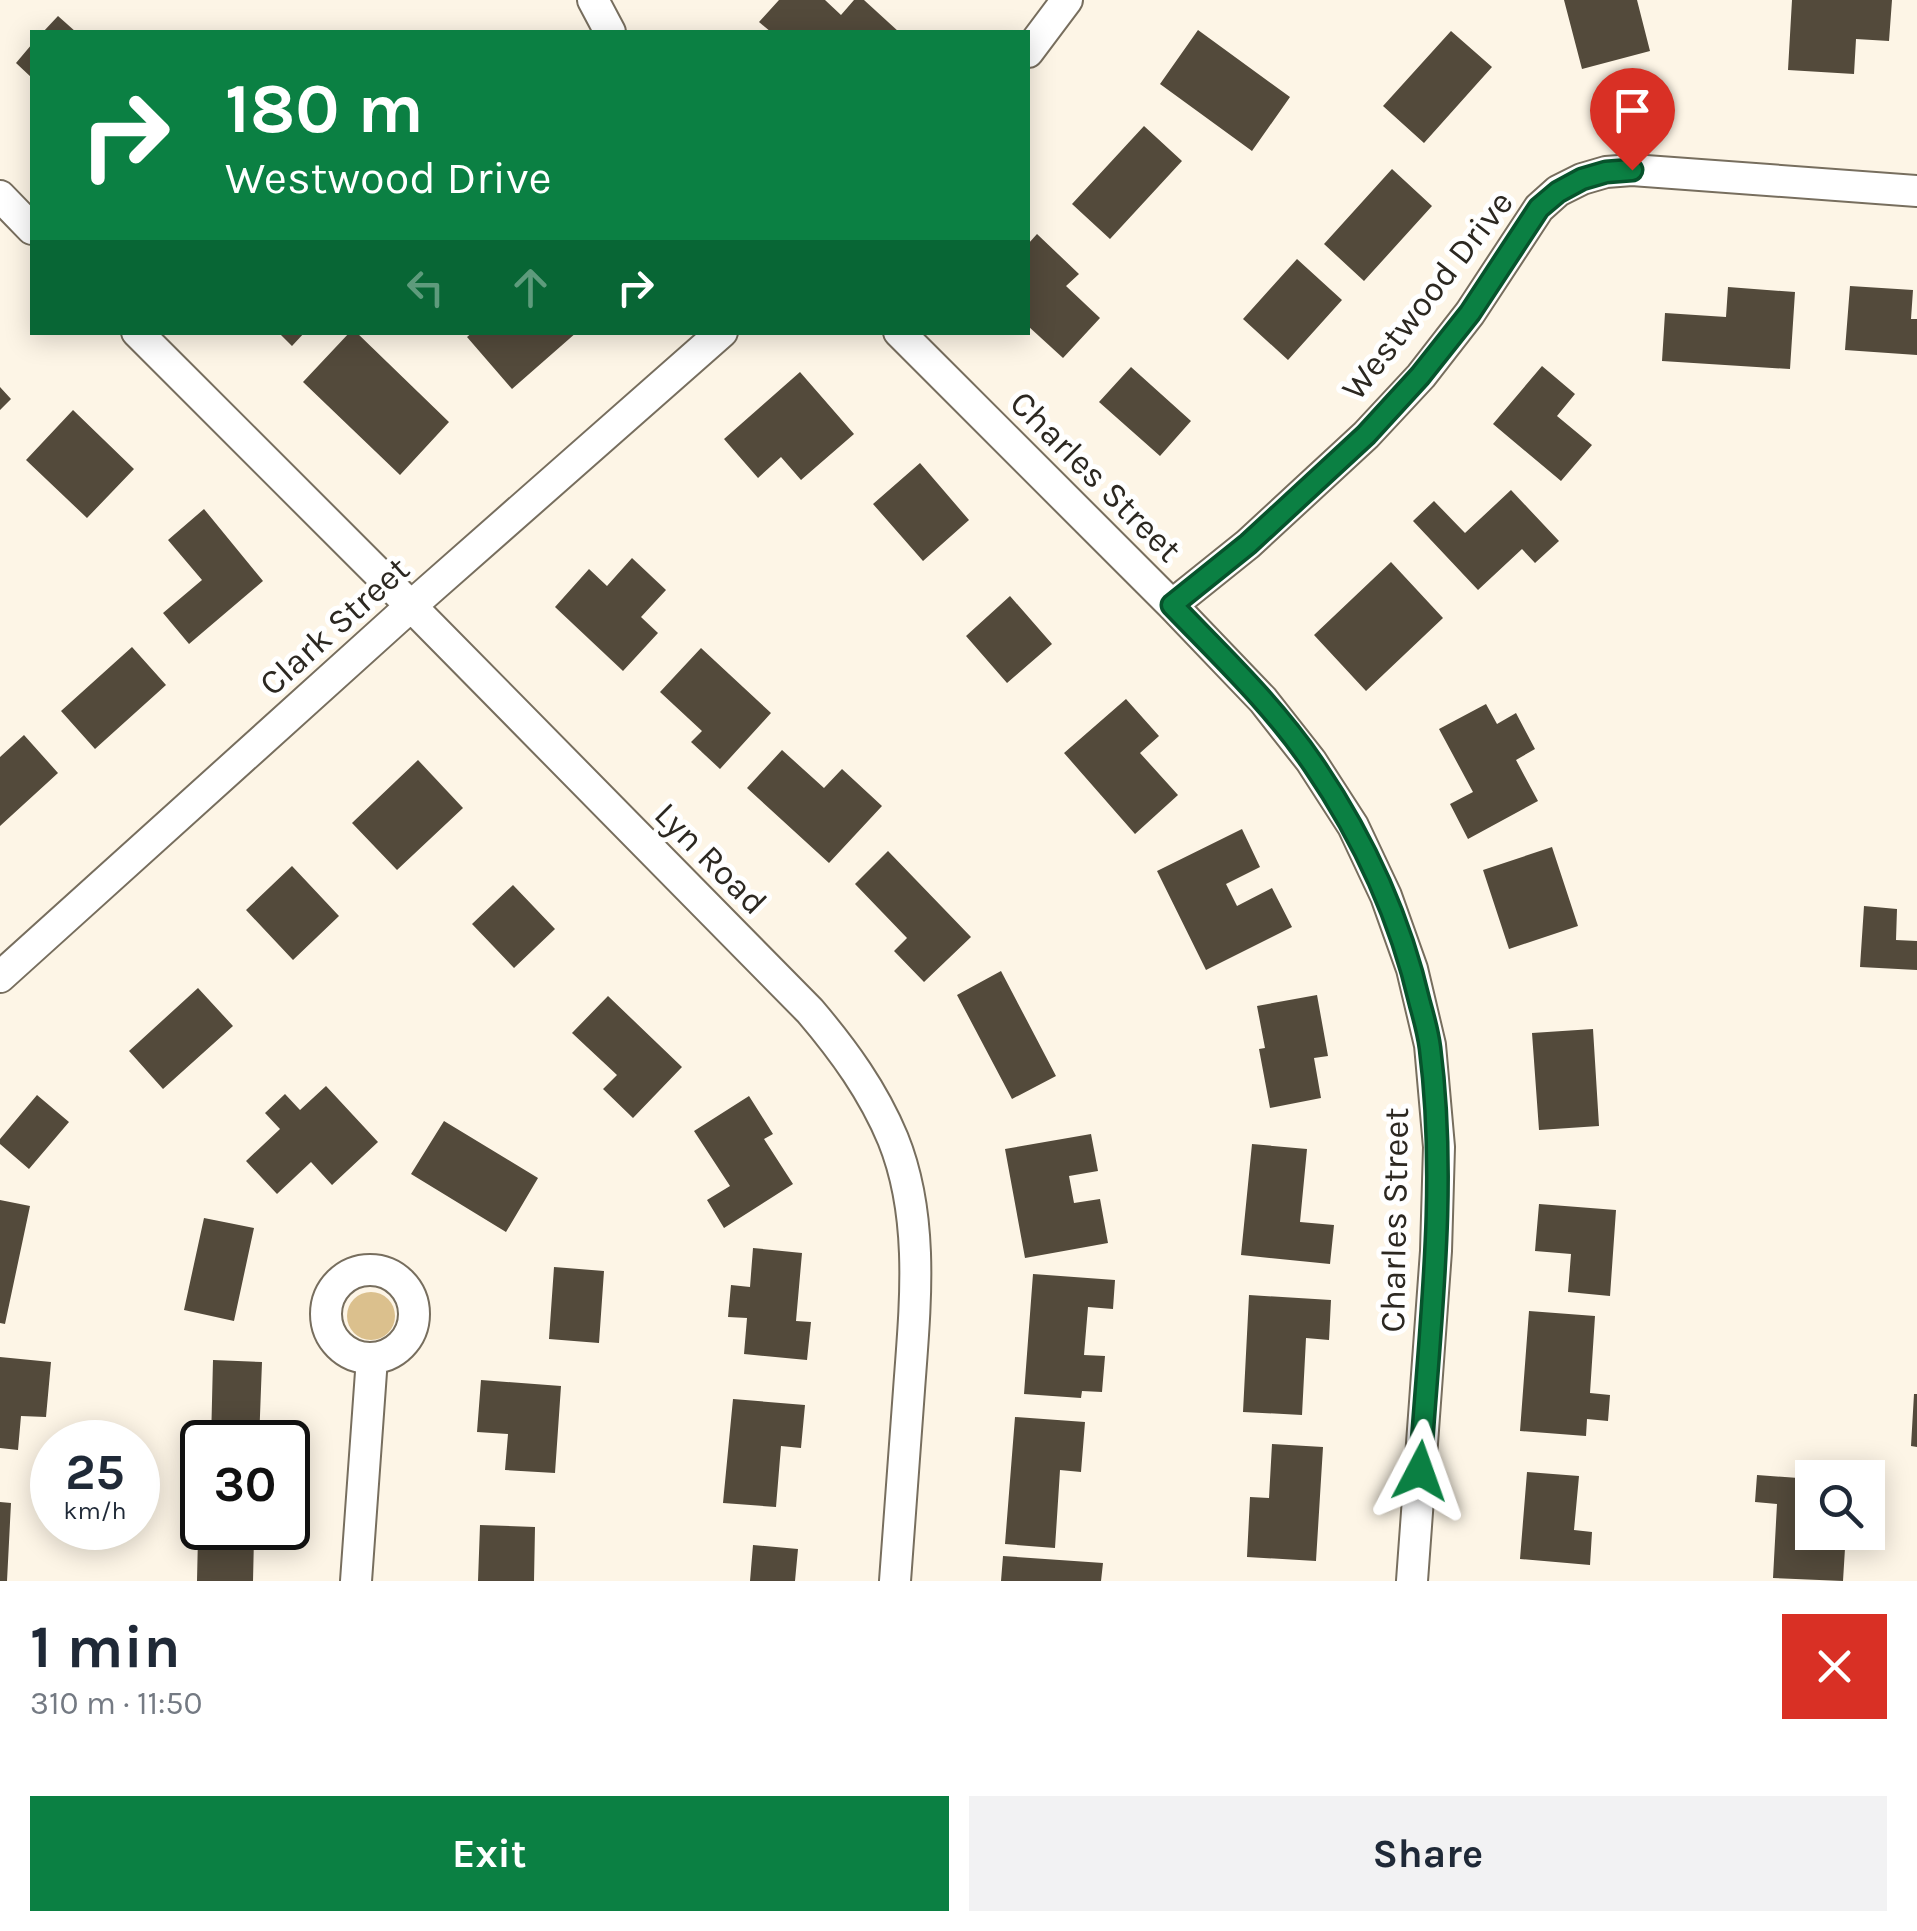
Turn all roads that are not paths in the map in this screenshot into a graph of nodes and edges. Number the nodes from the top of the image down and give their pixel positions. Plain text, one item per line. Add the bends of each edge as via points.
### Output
1 (593, 0) edge
2 (1067, 0) edge
3 (609, 30) edge
4 (1030, 49) edge
5 (1917, 191) edge
6 (0, 196) edge
7 (30, 226) edge
8 (140, 335) edge
9 (719, 335) edge
10 (902, 335) edge
11 (1172, 605) junction
12 (411, 606) junction
13 (0, 978) edge
14 (372, 1358) dead end
15 (356, 1581) edge
16 (895, 1581) edge
17 (1412, 1581) edge

1 - 3 street
2 - 4 street
5 - 11 street, Westwood Drive via 1632,170 1582,179 1558,192 1539,208 1470,313 1377,423
6 - 7 street
8 - 12 street, Lyn Road
9 - 12 street, Clark Street
10 - 11 street, Charles Street
11 - 17 street, Charles Street via 1311,761 1353,826 1412,969 1430,1045 1439,1148
12 - 13 street, Clark Street
12 - 16 street, Lyn Road via 810,1011 872,1095 894,1142 914,1244
14 - 15 street

